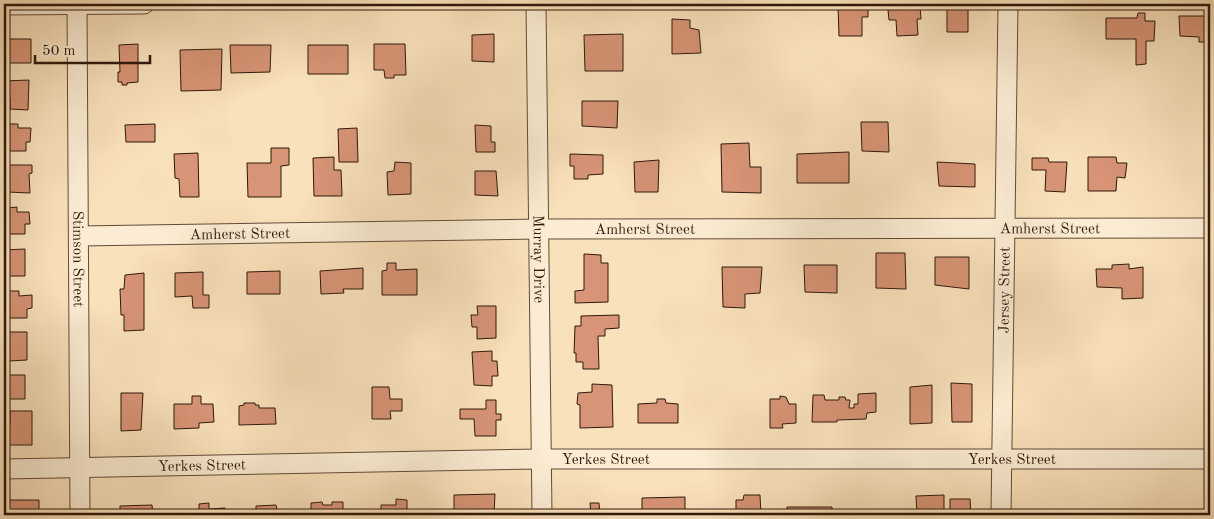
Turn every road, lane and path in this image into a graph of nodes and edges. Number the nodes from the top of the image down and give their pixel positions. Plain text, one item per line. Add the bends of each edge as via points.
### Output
1 (77, 4) edge
2 (144, 4) edge
3 (536, 4) edge
4 (1008, 4) edge
5 (4, 5) edge
6 (1006, 228) junction
7 (1210, 228) edge
8 (538, 229) junction
9 (80, 236) junction
10 (541, 459) junction
11 (1002, 459) junction
12 (1210, 459) edge
13 (4, 468) edge
14 (80, 468) junction
15 (80, 515) edge
16 (542, 515) edge
17 (1001, 515) edge

1 - 2 street
1 - 5 street
1 - 9 street, Stimson Street
3 - 8 street, Murray Drive
4 - 6 street, Jersey Street
6 - 7 street, Amherst Street
6 - 8 street, Amherst Street
6 - 11 street, Jersey Street
8 - 9 street, Amherst Street
8 - 10 street, Murray Drive
9 - 14 street, Stimson Street
10 - 11 street, Yerkes Street
10 - 14 street, Yerkes Street
10 - 16 street, Murray Drive
11 - 12 street, Yerkes Street
11 - 17 street, Jersey Street
13 - 14 street, Yerkes Street
14 - 15 street, Stimson Street

